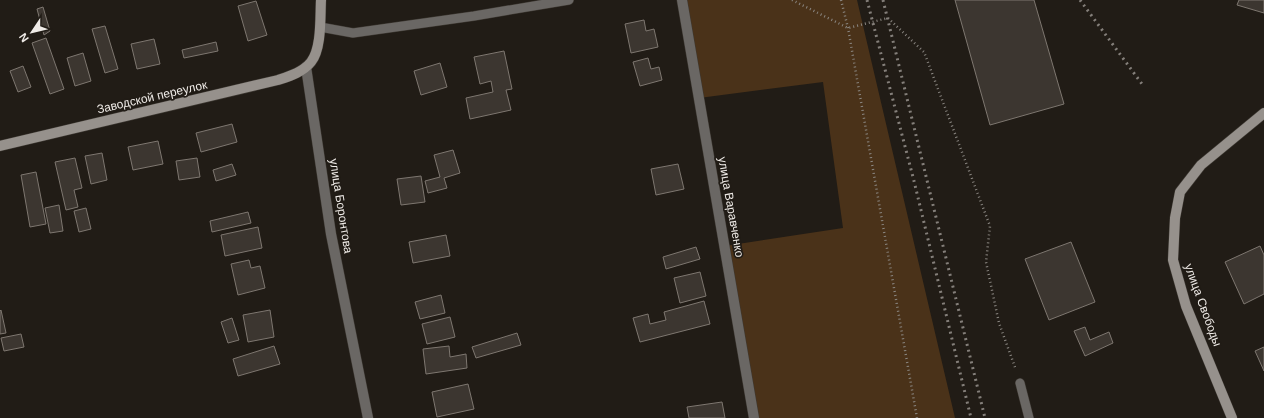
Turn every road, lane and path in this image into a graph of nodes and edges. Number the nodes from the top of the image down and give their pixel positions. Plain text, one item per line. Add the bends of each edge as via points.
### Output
1 (321, 0) edge
2 (569, 0) edge
3 (682, 0) edge
4 (792, 0) edge
5 (840, 0) edge
6 (320, 27) junction
7 (848, 28) junction
8 (306, 67) junction
9 (1264, 113) edge
10 (0, 146) edge
11 (1020, 383) joint
12 (368, 418) edge
13 (754, 418) edge
14 (917, 418) edge
15 (1029, 418) edge
16 (1232, 418) edge

1 - 6 street
2 - 6 lane via 354,33
3 - 13 street, улица Варавченко
4 - 7 path
5 - 7 path
6 - 8 street via 316,53
7 - 11 path via 888,18 924,52 990,226 986,262 999,323
7 - 14 path
8 - 10 street, Заводской переулок via 278,80
8 - 12 street, улица Боронтова via 331,234
9 - 16 street, улица Свободы via 1200,165 1180,192 1175,218 1173,260 1186,306
11 - 15 lane

